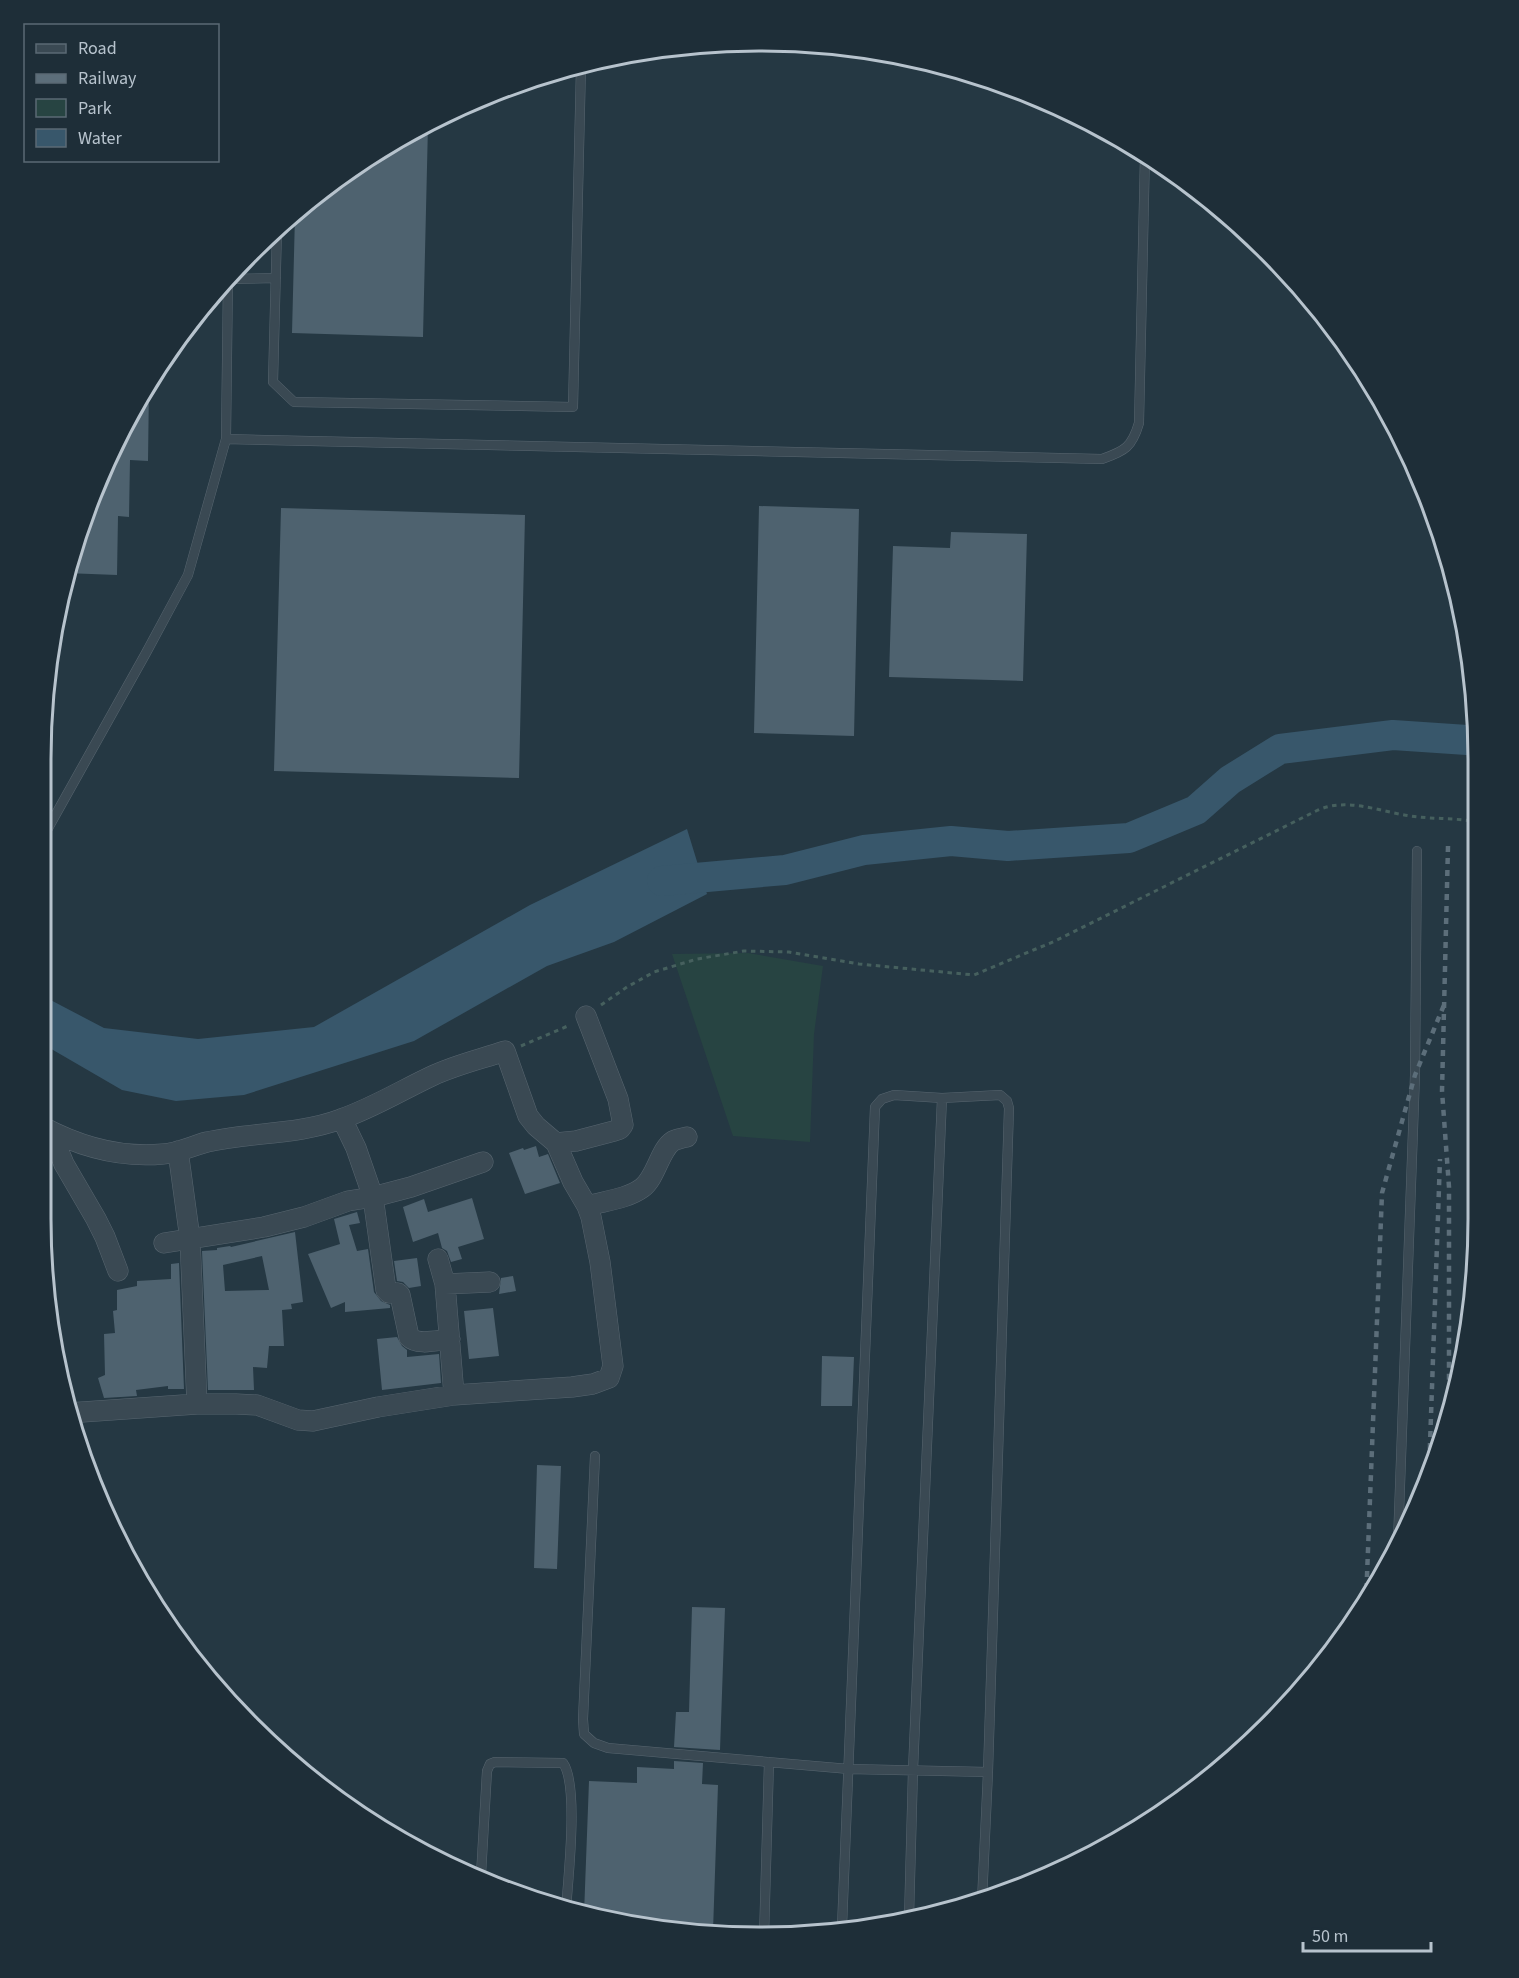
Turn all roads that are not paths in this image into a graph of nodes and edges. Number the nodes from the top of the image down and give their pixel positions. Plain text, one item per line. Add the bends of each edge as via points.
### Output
1 (581, 74) edge
2 (1145, 165) edge
3 (277, 242) edge
4 (241, 278) edge
5 (276, 278) junction
6 (228, 291) edge
7 (226, 439) junction
8 (51, 823) edge
9 (1417, 851) dead end
10 (586, 1016) road end
11 (942, 1098) junction
12 (342, 1119) junction
13 (51, 1132) edge
14 (51, 1135) edge
15 (687, 1137) dead end
16 (556, 1143) junction
17 (178, 1151) junction
18 (483, 1162) dead end
19 (373, 1197) junction
20 (587, 1206) junction
21 (190, 1239) junction
22 (164, 1243) dead end
23 (438, 1259) dead end
24 (118, 1272) dead end
25 (490, 1282) dead end
26 (445, 1284) junction
27 (450, 1338) junction
28 (454, 1395) junction
29 (197, 1404) junction
30 (78, 1412) edge
31 (595, 1456) dead end
32 (1399, 1524) edge
33 (769, 1762) junction
34 (849, 1768) junction
35 (913, 1770) junction
36 (988, 1772) junction
37 (481, 1870) edge
38 (982, 1890) edge
39 (567, 1900) edge
40 (909, 1911) edge
41 (842, 1922) edge
42 (764, 1927) edge

1 - 5 lane via 573,406 294,402 273,382
2 - 7 lane via 1139,423 1134,439 1122,452 1102,459
3 - 5 lane
4 - 5 lane
6 - 7 lane
7 - 8 lane via 188,574
9 - 32 lane via 1415,1075
10 - 16 street via 618,1100 623,1125 614,1131
11 - 34 lane via 894,1095 874,1107
11 - 35 lane
11 - 36 lane via 1000,1095 1009,1108
12 - 16 street via 433,1075 505,1051 531,1122
12 - 17 street via 293,1131 207,1142
12 - 19 street
13 - 17 street via 106,1151
14 - 24 street via 105,1237
15 - 20 street via 671,1143 643,1187
16 - 20 street
17 - 21 street
18 - 19 street
19 - 21 street via 264,1227
19 - 27 street via 386,1290 400,1294 409,1337 420,1342
20 - 28 street via 613,1358 609,1378 572,1387
21 - 22 street
21 - 29 street
23 - 26 street
25 - 26 street
26 - 27 street
27 - 28 street
28 - 29 street via 313,1422 257,1405
29 - 30 street
31 - 33 lane via 584,1734 608,1748
33 - 34 lane
33 - 42 lane
34 - 35 lane
34 - 41 lane
35 - 36 lane
35 - 40 lane
36 - 38 lane
37 - 39 lane via 490,1764 563,1763 572,1796

